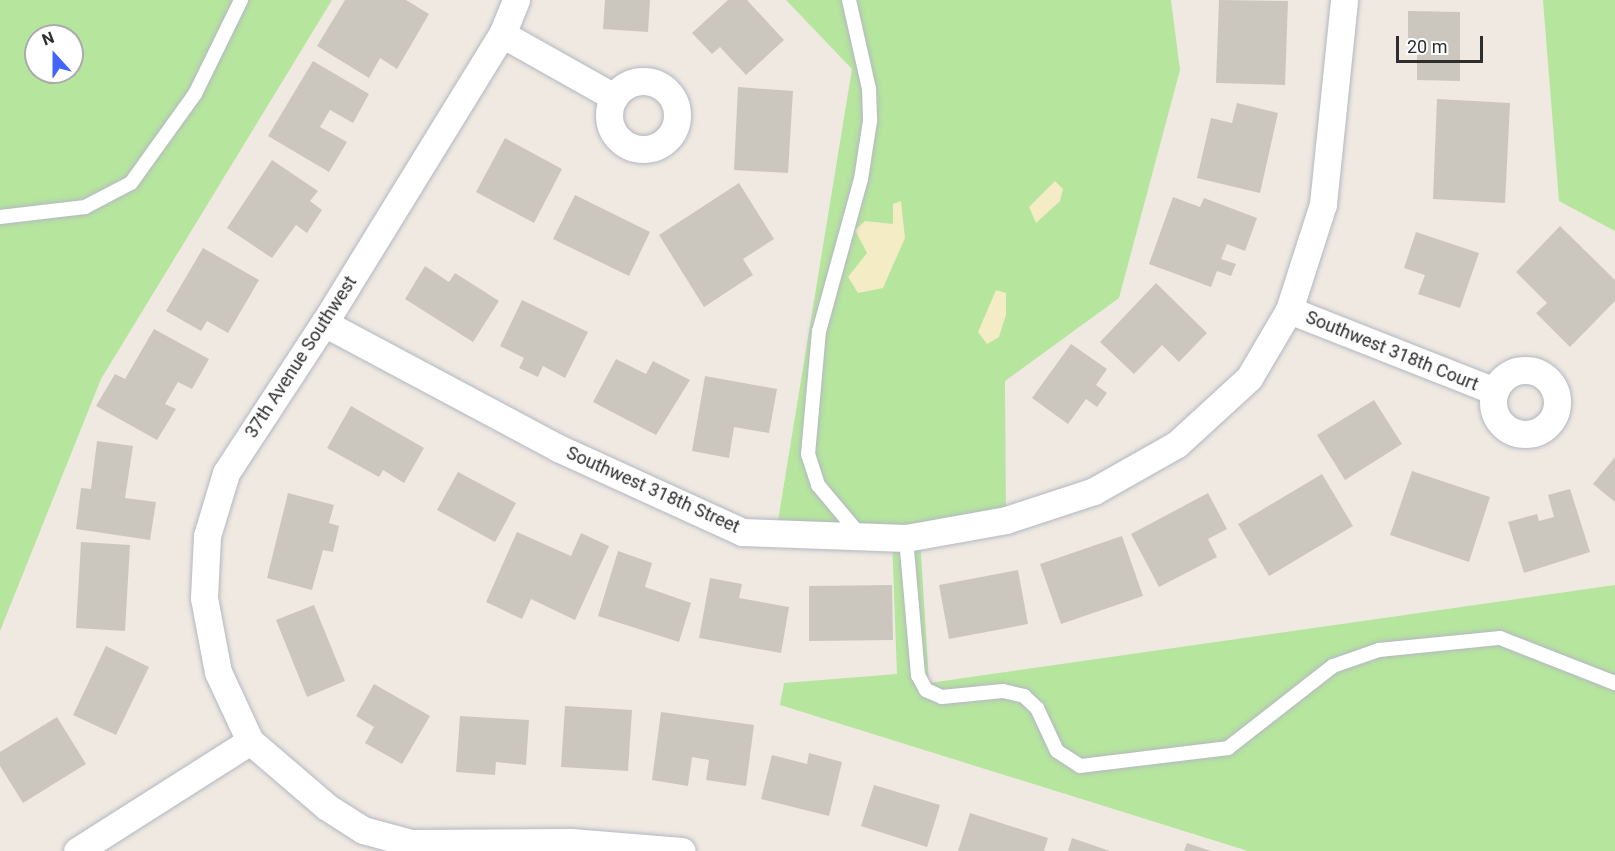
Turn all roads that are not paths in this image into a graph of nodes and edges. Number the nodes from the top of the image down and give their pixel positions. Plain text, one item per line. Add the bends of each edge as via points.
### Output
1 (241, 0) edge
2 (516, 0) edge
3 (849, 0) edge
4 (1344, 0) edge
5 (502, 34) junction
6 (614, 97) dead end
7 (0, 217) edge
8 (1289, 310) junction
9 (324, 323) junction
10 (1495, 392) dead end
11 (906, 538) junction
12 (863, 539) junction
13 (1615, 683) edge
14 (250, 741) junction
15 (78, 851) edge
16 (682, 851) edge

1 - 7 lane via 195,94 131,183 85,207
2 - 5 street, 37th Avenue Southwest
3 - 12 lane via 863,55 870,121 861,179 819,331 808,454 818,485
4 - 8 street, Southwest 318th Street via 1323,204
5 - 6 street
5 - 9 street, 37th Avenue Southwest
8 - 10 street, Southwest 318th Court
8 - 11 street, Southwest 318th Street via 1250,378 1177,444 1094,491 1006,520
9 - 12 street, Southwest 318th Street via 558,448 742,532
9 - 14 street, 37th Avenue Southwest via 225,473 207,536 204,598 218,672
11 - 12 street, Southwest 318th Street
11 - 13 lane via 918,675 926,690 942,697 1003,691 1024,696 1037,708 1057,751 1080,766 1228,748 1333,666 1379,650 1500,638
14 - 15 street
14 - 16 street via 327,807 363,830 411,843 571,842

